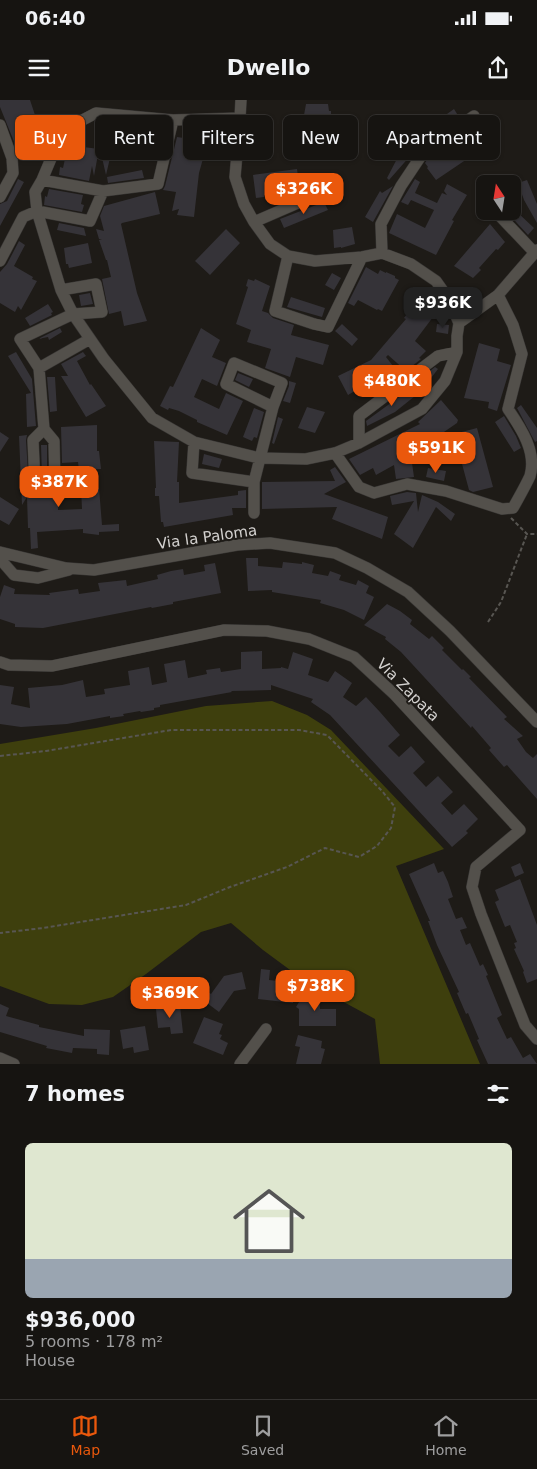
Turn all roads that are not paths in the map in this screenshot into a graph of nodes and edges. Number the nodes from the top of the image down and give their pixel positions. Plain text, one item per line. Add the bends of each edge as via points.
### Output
1 (241, 100) edge
2 (125, 115) edge
3 (240, 115) edge
4 (173, 120) edge
5 (183, 120) edge
6 (0, 125) edge
7 (164, 160) edge
8 (236, 160) edge
9 (418, 160) edge
10 (42, 180) junction
11 (102, 191) junction
12 (314, 196) dead end
13 (0, 197) edge
14 (37, 211) junction
15 (504, 220) edge
16 (254, 222) junction
17 (536, 251) edge
18 (382, 254) junction
19 (288, 256) junction
20 (362, 257) junction
21 (0, 261) edge
22 (61, 290) junction
23 (498, 295) junction
24 (73, 314) junction
25 (458, 323) junction
26 (90, 339) junction
27 (457, 352) junction
28 (39, 368) junction
29 (273, 407) junction
30 (44, 429) dead end
31 (194, 442) junction
32 (359, 443) junction
33 (335, 453) junction
34 (260, 458) junction
35 (254, 482) junction
36 (254, 513) dead end
37 (0, 552) edge
38 (0, 559) edge
39 (73, 568) junction
40 (0, 662) edge
41 (537, 722) edge
42 (266, 1029) dead end
43 (537, 1039) edge
44 (0, 1058) edge
45 (14, 1064) edge
46 (240, 1064) edge

1 - 3 street
2 - 10 street via 96,112 72,125 58,142
4 - 5 street
6 - 13 street via 12,158 13,173
7 - 11 street via 158,184
8 - 16 street via 235,176
9 - 18 street via 382,224
10 - 11 street
10 - 14 street via 35,192
11 - 14 street via 90,221
12 - 16 street
14 - 21 street via 23,217
14 - 22 street
15 - 17 street
16 - 19 street via 270,244
17 - 23 street
18 - 20 street
18 - 25 street via 411,264 436,281 448,298
19 - 20 street via 315,261
19 - 20 street via 275,311 328,327
22 - 24 street
22 - 24 street via 96,284 102,312
23 - 25 street
23 - 33 street via 513,324 522,354 508,409 532,451 531,474 513,508 502,509 446,491 407,484 374,493 360,487
24 - 26 street
24 - 28 street via 20,339
25 - 27 street
26 - 28 street
26 - 31 street via 152,418
27 - 32 street via 445,381 422,409
27 - 32 street via 438,356 359,416
28 - 30 street
29 - 29 street via 282,383 234,364 226,384
29 - 34 street
31 - 34 street
31 - 35 street via 192,473
32 - 33 street
33 - 34 street via 306,459
34 - 35 street
35 - 36 street
37 - 39 street, Via la Paloma
38 - 39 street via 14,575 38,578
39 - 41 street, Via la Paloma via 94,570 237,545 270,543 334,553 408,592
40 - 43 street, Via Zapata via 52,666 224,630 267,631 309,639 354,657 394,694 520,830 476,867 472,887 525,1025
42 - 46 street
44 - 45 street

